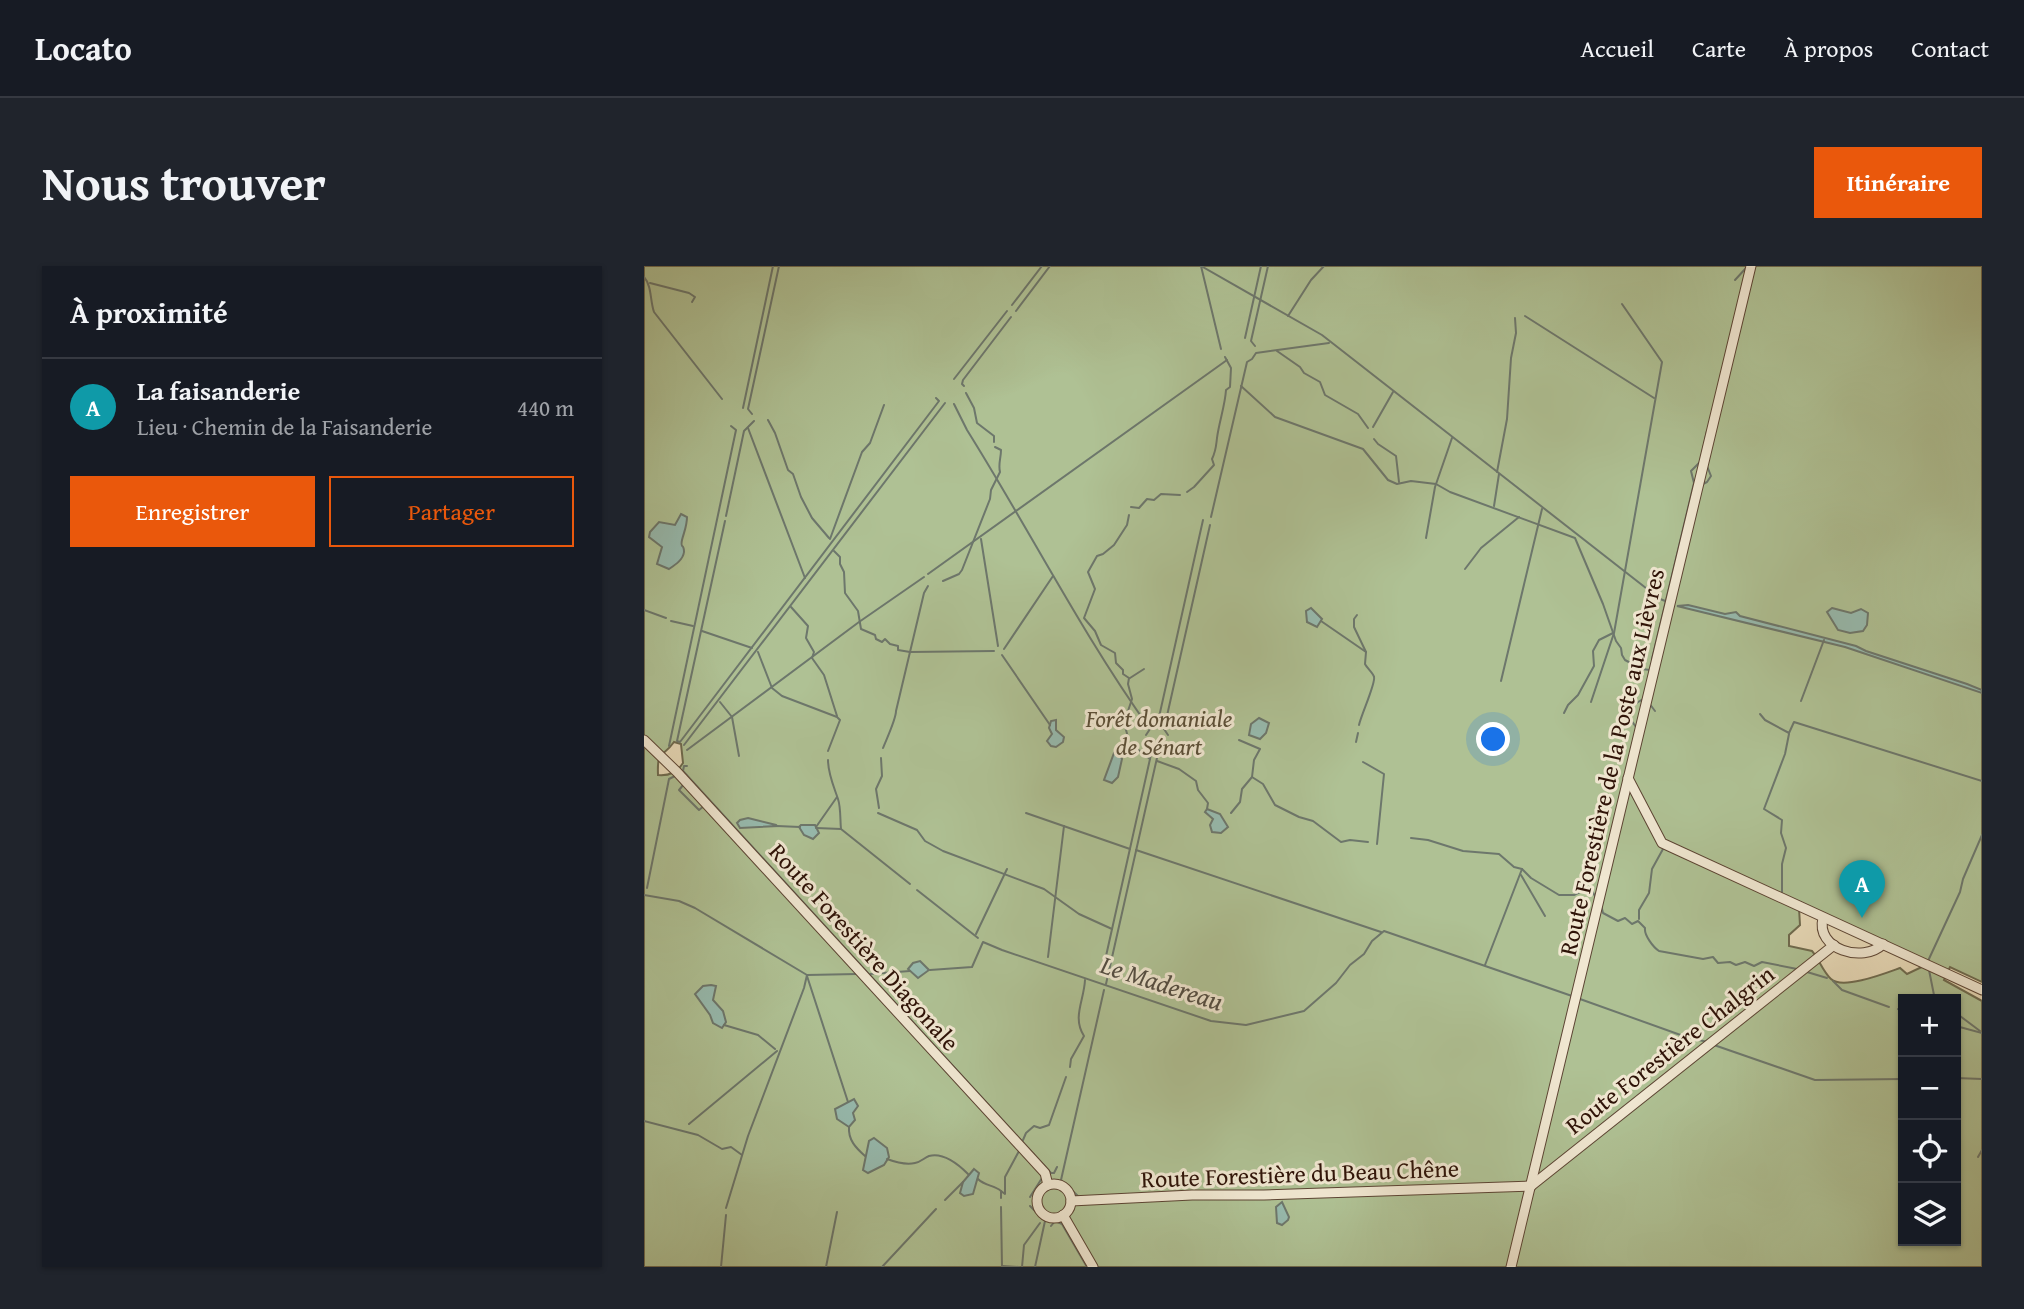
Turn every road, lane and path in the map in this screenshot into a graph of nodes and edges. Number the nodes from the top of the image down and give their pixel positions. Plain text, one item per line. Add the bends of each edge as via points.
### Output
1 (1751, 266) edge
2 (644, 740) edge
3 (1628, 778) junction
4 (1823, 918) junction
5 (1883, 944) junction
6 (1834, 945) junction
7 (1982, 990) edge
8 (1048, 1185) junction
9 (1531, 1186) junction
10 (1071, 1201) junction
11 (1063, 1215) junction
12 (1093, 1267) edge
13 (1511, 1267) edge

1 - 3 street, Route Forestière de la Poste aux Lièvres
2 - 8 street, Route Forestière Diagonale via 1045,1173
3 - 4 street via 1662,843
3 - 9 street, Route Forestière de la Poste aux Lièvres
4 - 5 street
4 - 6 street via 1823,930
5 - 6 street via 1859,954
5 - 7 street
6 - 9 street, Route Forestière Chalgrin
8 - 10 street via 1066,1190
8 - 11 street via 1039,1193 1038,1207 1048,1217
9 - 10 street, Route Forestière du Beau Chêne
9 - 13 street, Route Forestière de la Poste aux Lièvres
10 - 11 street
11 - 12 street

